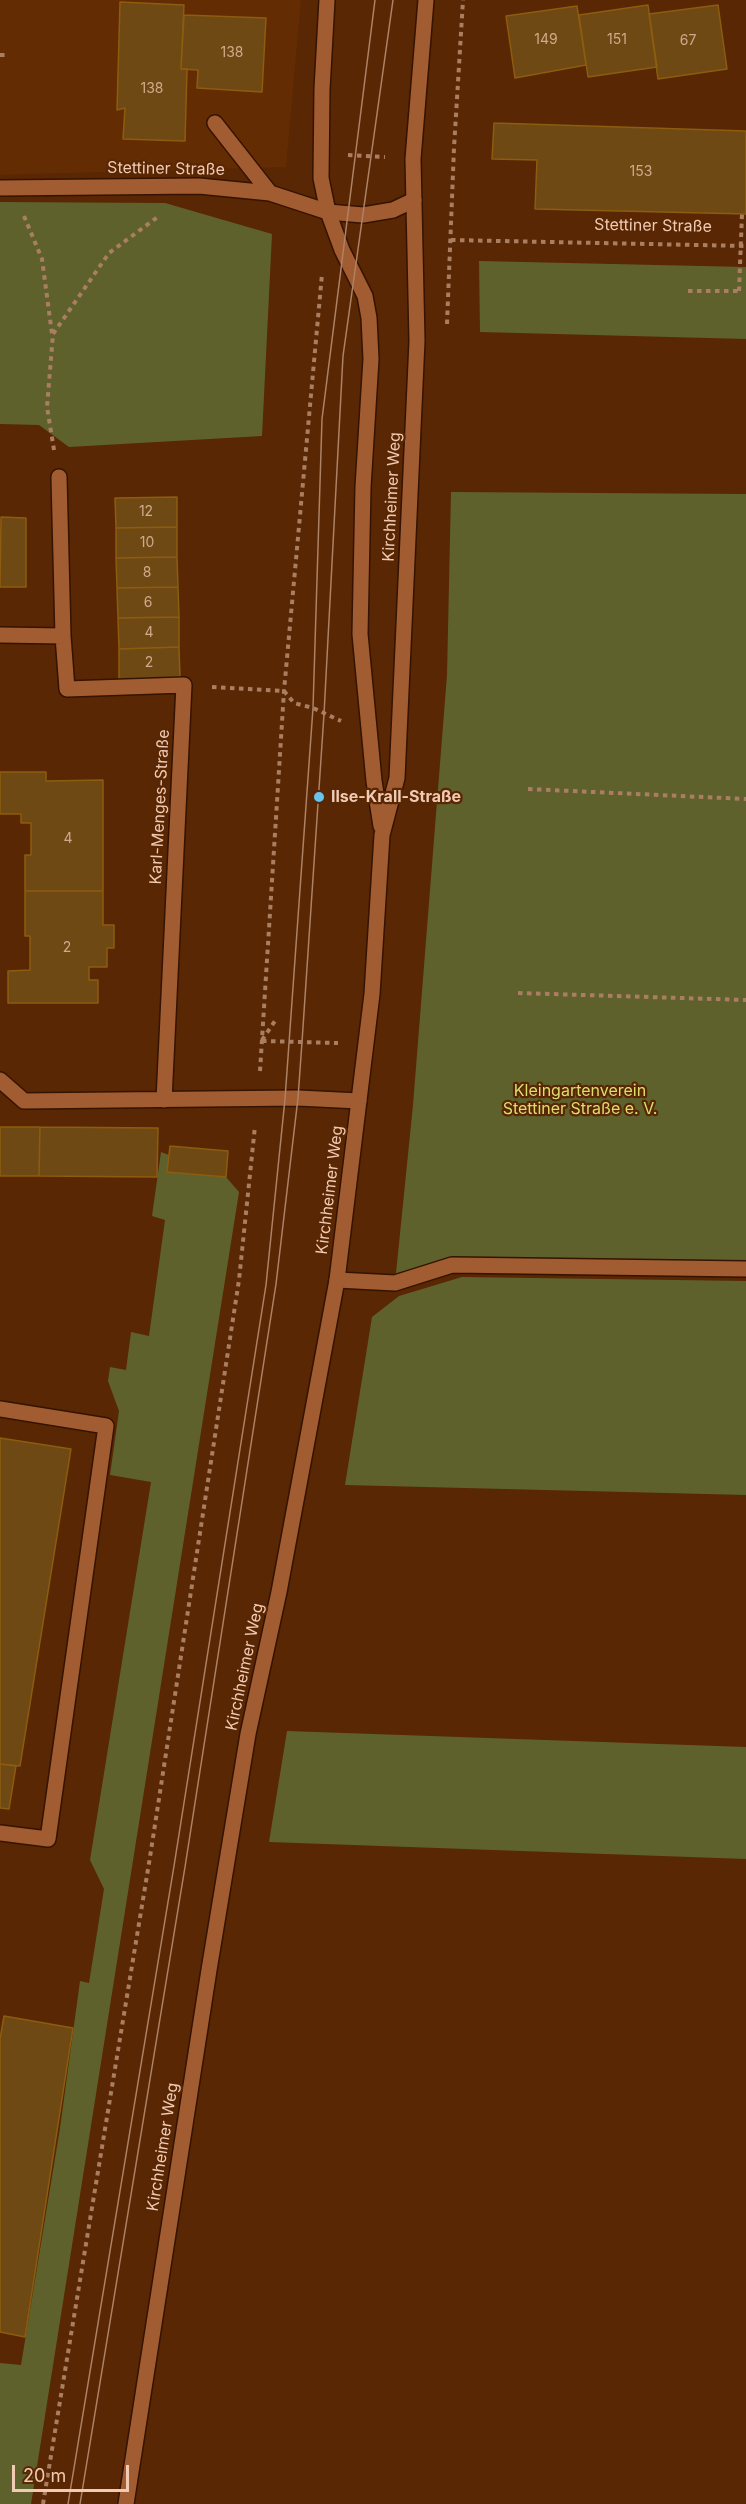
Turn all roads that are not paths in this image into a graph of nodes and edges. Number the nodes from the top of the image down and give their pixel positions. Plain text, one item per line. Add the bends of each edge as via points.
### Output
1 (327, 0) edge
2 (426, 0) edge
3 (214, 123) dead end
4 (6, 188) edge
5 (270, 192) junction
6 (414, 200) junction
7 (328, 212) junction
8 (58, 477) road end
9 (0, 635) edge
10 (63, 636) junction
11 (382, 835) junction
12 (0, 1080) edge
13 (164, 1100) junction
14 (359, 1101) junction
15 (746, 1269) edge
16 (337, 1280) junction
17 (0, 1409) edge
18 (0, 1833) edge
19 (126, 2504) edge

1 - 7 street, Kirchheimer Weg via 320,153
2 - 6 street, Kirchheimer Weg via 413,159
3 - 5 street
4 - 5 street, Stettiner Straße via 199,186
5 - 7 street, Stettiner Straße
6 - 7 street, Stettiner Straße via 393,210 363,216
6 - 11 street, Kirchheimer Weg via 417,341 397,778
7 - 11 street, Kirchheimer Weg via 365,296 369,318 371,359 360,634
8 - 10 street
9 - 10 street
10 - 13 street, Karl-Menges-Straße via 67,689 184,685
11 - 14 street, Kirchheimer Weg via 374,970
12 - 13 street via 24,1101
13 - 14 street
14 - 16 street, Kirchheimer Weg
15 - 16 street via 452,1265 395,1283
16 - 19 street, Kirchheimer Weg via 279,1592 246,1745
17 - 18 street via 106,1426 48,1839

